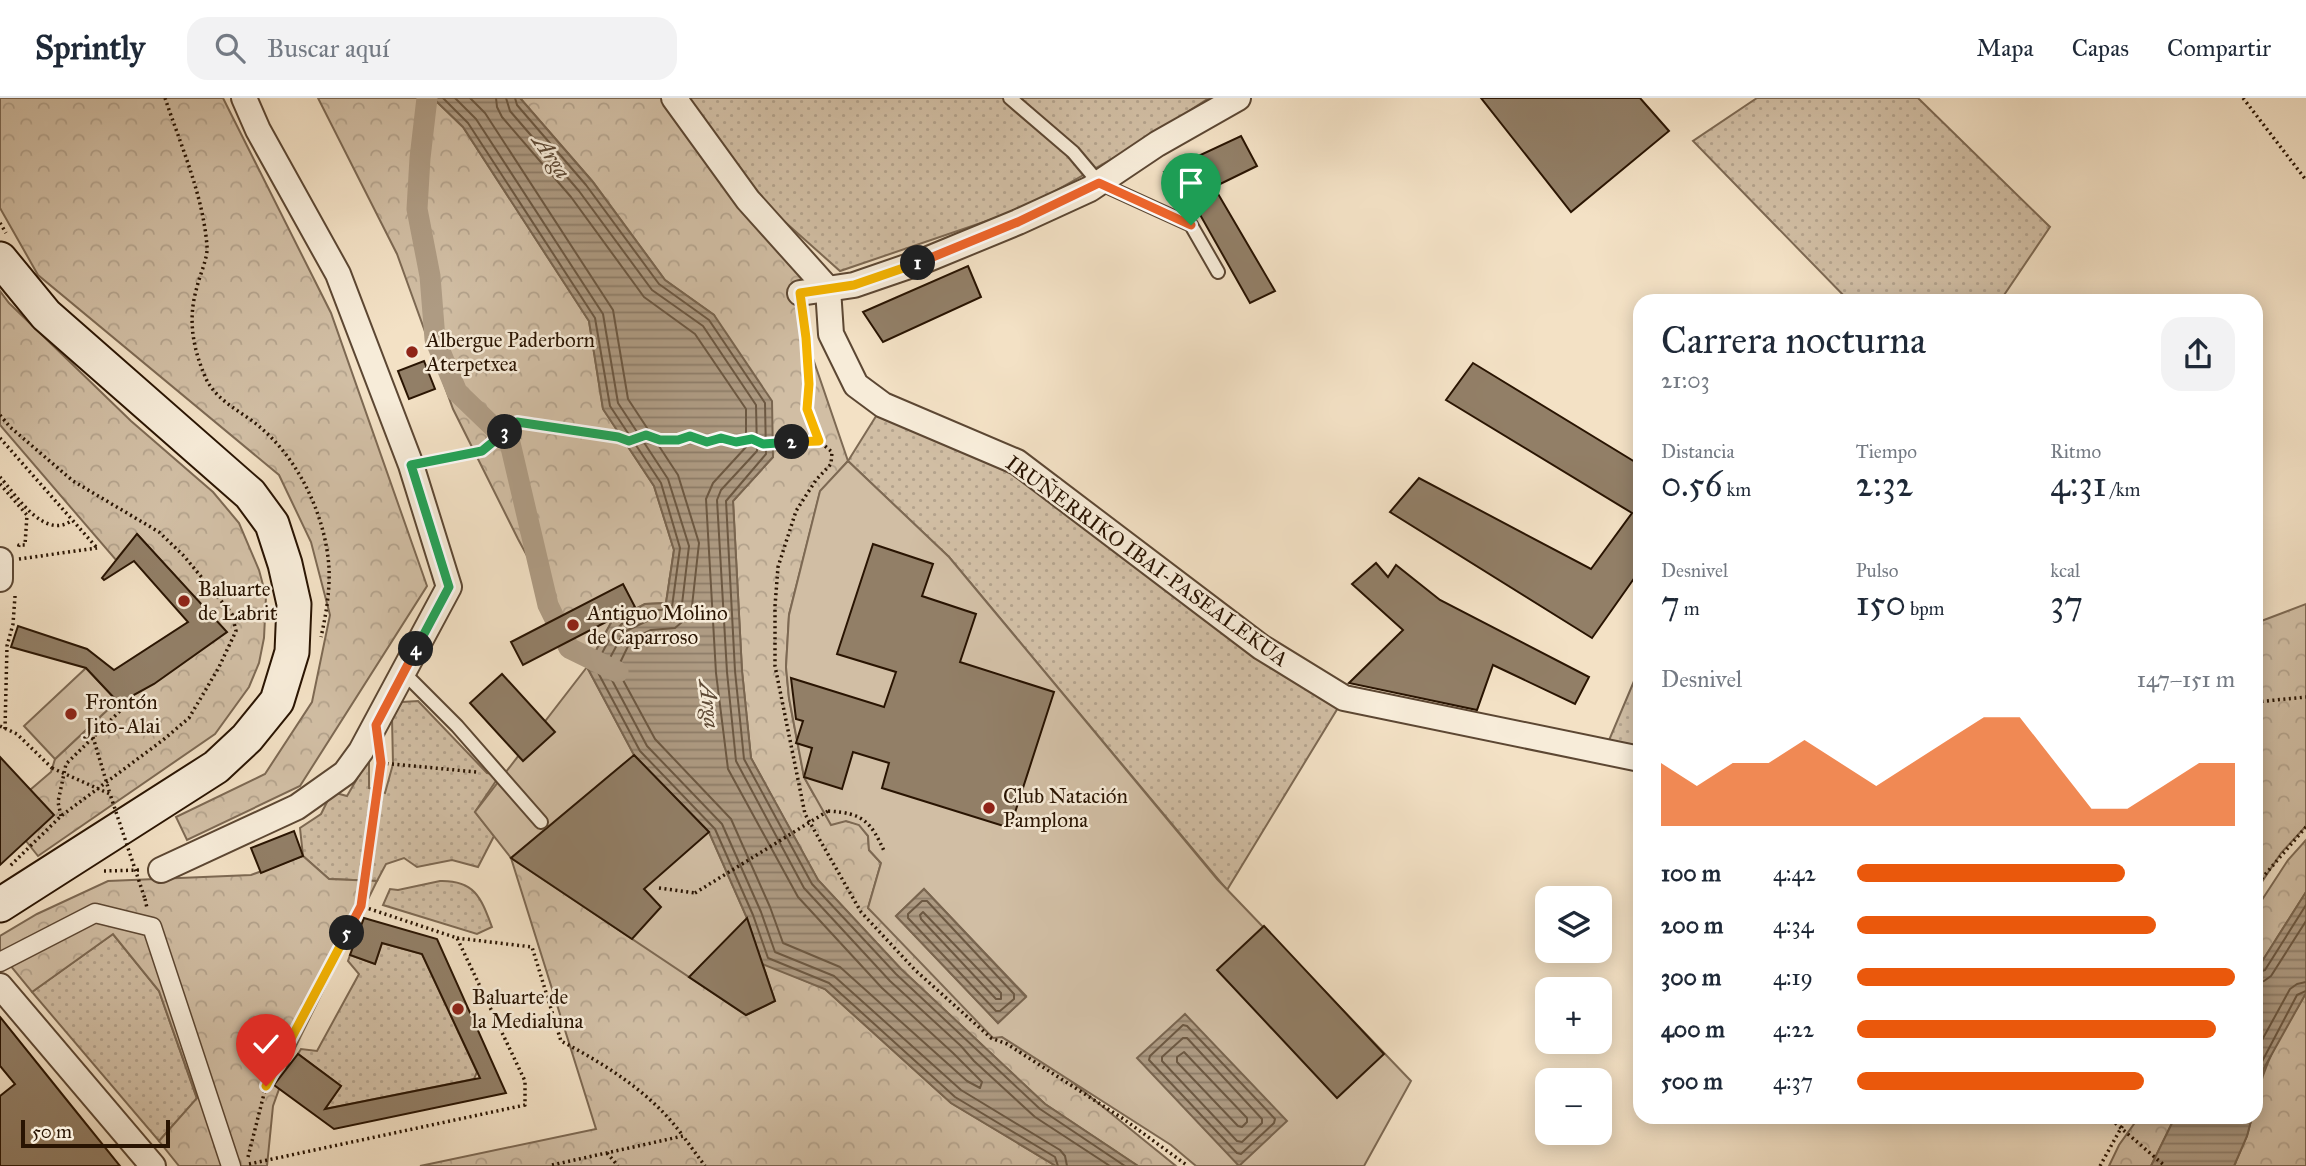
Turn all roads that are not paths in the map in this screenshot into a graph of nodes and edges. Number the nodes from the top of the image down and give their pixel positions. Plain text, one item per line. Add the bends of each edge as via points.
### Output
1 (244, 98) edge
2 (674, 98) edge
3 (1010, 98) edge
4 (1238, 98) edge
5 (1099, 183) junction
6 (5, 250) edge
7 (1218, 272) dead end
8 (828, 289) junction
9 (800, 293) road end
10 (9, 559) edge
11 (8, 582) edge
12 (403, 672) junction
13 (1633, 758) edge
14 (541, 821) dead end
15 (161, 870) road end
16 (0, 905) edge
17 (0, 962) edge
18 (0, 986) edge
19 (153, 1166) edge
20 (241, 1166) edge

1 - 12 street via 338,274 411,465 449,587
2 - 8 street via 748,200
3 - 5 lane via 1073,152
4 - 5 street
5 - 7 lane via 1191,225
5 - 8 street via 921,262
6 - 16 main road via 46,315 250,494 272,524 294,604 292,652 277,701 247,738 91,863
8 - 9 street
8 - 13 street, IRUÑERRIKO IBAI-PASEALEKUA via 831,334 856,385 883,405 1017,461 1261,647 1344,698
10 - 11 street
12 - 14 lane
12 - 15 street via 345,773 297,807
17 - 20 street via 95,913 152,927
18 - 19 street

